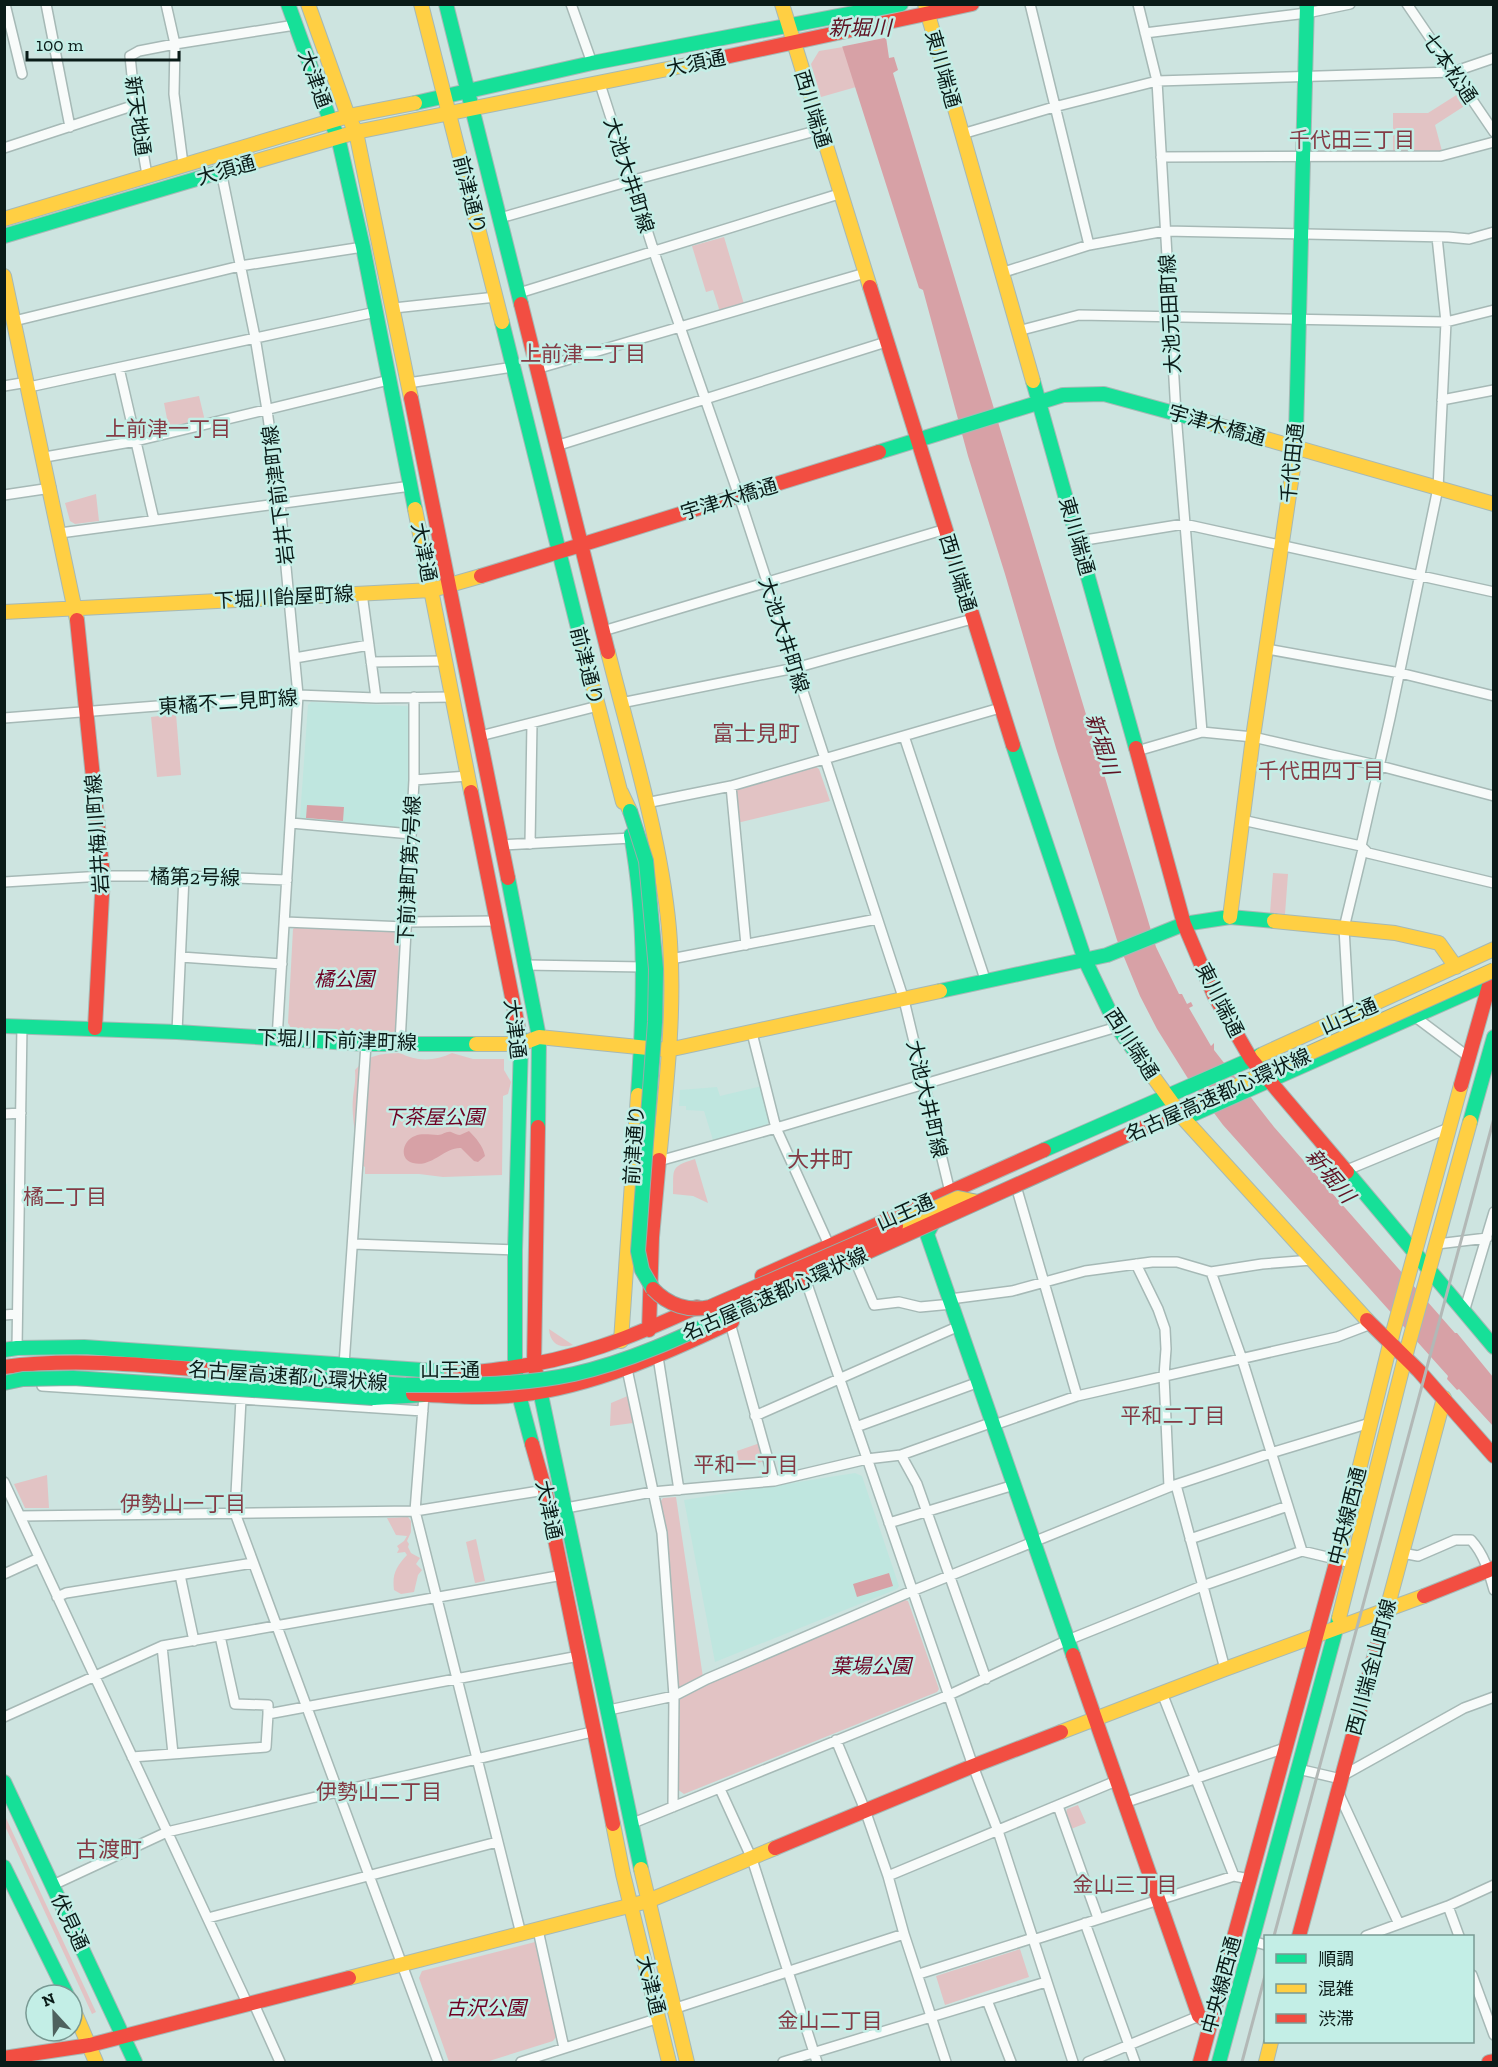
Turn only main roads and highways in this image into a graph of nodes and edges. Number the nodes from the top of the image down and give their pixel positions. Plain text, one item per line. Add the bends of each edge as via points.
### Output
1 (288, 4) edge
2 (308, 4) edge
3 (421, 4) edge
4 (446, 4) edge
5 (782, 4) edge
6 (972, 4) edge
7 (895, 5) edge
8 (926, 9) edge
9 (1307, 9) edge
10 (788, 26) junction
11 (792, 42) junction
12 (467, 91) junction
13 (444, 97) junction
14 (471, 110) junction
15 (449, 113) junction
16 (348, 116) junction
17 (330, 120) junction
18 (356, 132) junction
19 (338, 137) junction
20 (4, 219) edge
21 (4, 236) edge
22 (4, 276) edge
23 (1038, 401) junction
24 (918, 441) junction
25 (1296, 448) junction
26 (1494, 504) edge
27 (581, 544) junction
28 (559, 553) junction
29 (449, 586) junction
30 (432, 590) junction
31 (76, 609) junction
32 (4, 612) edge
33 (621, 792) junction
34 (1230, 917) junction
35 (1184, 924) junction
36 (1494, 949) edge
37 (1085, 960) junction
38 (1456, 967) junction
39 (1493, 975) edge
40 (4, 1026) edge
41 (94, 1028) junction
42 (538, 1037) junction
43 (1494, 1037) edge
44 (521, 1044) junction
45 (641, 1046) junction
46 (668, 1050) junction
47 (1251, 1059) junction
48 (1271, 1080) junction
49 (1166, 1096) junction
50 (1184, 1119) junction
51 (950, 1192) junction
52 (978, 1202) junction
53 (927, 1234) junction
54 (1416, 1252) junction
55 (1428, 1276) junction
56 (649, 1330) junction
57 (1392, 1337) junction
58 (621, 1341) junction
59 (1494, 1347) edge
60 (11, 1349) edge
61 (1407, 1352) junction
62 (534, 1365) junction
63 (4, 1367) edge
64 (515, 1367) junction
65 (4, 1378) edge
66 (4, 1383) edge
67 (539, 1391) junction
68 (424, 1395) junction
69 (519, 1395) junction
70 (1444, 1398) junction
71 (1494, 1456) edge
72 (1491, 1569) edge
73 (1385, 1612) junction
74 (1336, 1628) junction
75 (1315, 1635) junction
76 (1095, 1719) junction
77 (4, 1782) edge
78 (4, 1867) edge
79 (648, 1901) junction
80 (631, 1906) junction
81 (1299, 1935) edge
82 (1259, 1943) edge
83 (61, 1983) edge
84 (1205, 2019) junction
85 (84, 2032) edge
86 (124, 2036) junction
87 (1272, 2043) edge
88 (90, 2045) junction
89 (4, 2058) edge
90 (1494, 2061) edge
91 (96, 2062) edge
92 (135, 2062) edge
93 (669, 2062) edge
94 (687, 2062) edge
95 (1200, 2062) edge
96 (1219, 2062) edge
97 (1266, 2062) edge
98 (1489, 2062) edge

1 - 17 main road, 大津通
2 - 16 main road, 大津通
3 - 13 main road, 前津通り
4 - 12 main road, 前津通り
5 - 10 main road, 西川端通
6 - 8 main road, 大須通
7 - 10 main road, 大須通
8 - 11 main road, 大須通 via 893,21
8 - 23 main road, 東川端通
9 - 25 main road, 千代田通
10 - 11 main road, 西川端通
10 - 12 main road, 大須通
11 - 14 main road, 大須通
11 - 24 main road, 西川端通
12 - 13 main road, 大須通
12 - 14 main road, 前津通り
13 - 15 main road, 前津通り
13 - 16 main road, 大須通
14 - 15 main road, 大須通
14 - 27 main road, 前津通り
15 - 18 main road, 大須通
15 - 28 main road, 前津通り
16 - 17 main road, 大須通
16 - 18 main road, 大津通
17 - 19 main road, 大津通
17 - 20 main road, 大須通
18 - 19 main road, 大須通
18 - 29 main road, 大津通
19 - 21 main road, 大須通
19 - 30 main road, 大津通
22 - 31 main road, 岩井梅川町線
23 - 24 main road, 宇津木橋通
23 - 25 main road, 宇津木橋通 via 1063,395 1104,394
23 - 35 main road, 東川端通
24 - 27 main road, 宇津木橋通
24 - 37 main road, 西川端通 via 1000,708
25 - 26 main road, 宇津木橋通
25 - 34 main road, 千代田通
27 - 28 main road, 宇津木橋通
27 - 46 main road, 前津通り via 663,883 671,959
28 - 29 main road, 下堀川飴屋町線
28 - 33 main road, 前津通り
29 - 30 main road, 下堀川飴屋町線
29 - 42 main road, 大津通
30 - 31 main road, 下堀川飴屋町線
30 - 44 main road, 大津通
31 - 32 main road, 下堀川飴屋町線
31 - 41 main road, 岩井梅川町線 via 104,876
33 - 45 main road, 前津通り via 642,902
33 - 52 main road, bridge via 646,861 656,969 656,1023 638,1251 648,1284 663,1299 698,1310 958,1198
34 - 35 main road
34 - 38 main road via 1395,933 1439,943
35 - 37 main road
35 - 47 main road, 東川端通 via 1214,994
36 - 38 main road, 山王通
37 - 46 main road
37 - 49 main road, 西川端通 via 1117,1027
38 - 47 main road, 山王通
39 - 48 main road, 山王通 via 1414,1016
39 - 52 main road, 名古屋高速都心環状線, bridge
39 - 54 main road, 中央線西通
40 - 41 main road, 下堀川下前津町線
41 - 44 main road, 下堀川下前津町線 via 366,1044
42 - 44 main road, 下堀川下前津町線
42 - 45 main road, 下堀川下前津町線
42 - 62 main road, 大津通
43 - 55 main road, 中央線西通
44 - 64 main road, 大津通
45 - 46 main road, 下堀川下前津町線
45 - 58 main road, 前津通り
46 - 56 main road, 前津通り
47 - 48 main road, 東川端通
47 - 49 main road, 山王通
48 - 50 main road, 山王通
48 - 54 main road, 東川端通
49 - 50 main road, 西川端通
49 - 51 main road, 山王通
50 - 53 main road, 山王通
50 - 57 main road, 西川端通 via 1371,1324
51 - 53 main road
51 - 56 main road, 山王通
52 - 63 main road, 名古屋高速都心環状線, bridge via 648,1351 561,1376 464,1386 114,1364 33,1363
53 - 67 main road, 山王通 via 658,1357 582,1382
53 - 76 main road
54 - 55 main road, 東川端通
54 - 57 main road, 中央線西通
55 - 59 main road, 東川端通
55 - 61 main road, 中央線西通
56 - 58 main road, 山王通
57 - 61 main road, 西川端通
57 - 75 main road, 中央線西通
58 - 62 main road, 山王通
60 - 64 main road, 山王通 via 84,1347 459,1372
61 - 70 main road, 西川端通
61 - 74 main road, 中央線西通
62 - 64 main road, 山王通
62 - 67 main road, 大津通
64 - 69 main road, 大津通
65 - 68 main road, 山王通 via 84,1373
66 - 68 main road, bridge via 73,1378 373,1398
67 - 69 main road, 山王通
67 - 79 main road, 大津通
68 - 69 main road, 山王通
69 - 80 main road, 大津通 via 545,1490
70 - 71 main road, 西川端通
70 - 73 main road, 西川端金山町線
72 - 73 main road
73 - 74 main road
73 - 81 main road, 西川端金山町線
74 - 75 main road
74 - 82 main road, 中央線西通 via 1298,1769
75 - 76 main road
75 - 84 main road, 中央線西通 via 1249,1879
76 - 79 main road
76 - 84 main road via 1157,1900
77 - 86 main road, 伏見通
78 - 83 main road, 伏見通
79 - 80 main road
79 - 94 main road, 大津通
80 - 86 main road
80 - 93 main road, 大津通
82 - 96 main road, 中央線西通
84 - 95 main road, 中央線西通
85 - 88 main road
86 - 88 main road
86 - 92 main road, 伏見通
87 - 97 main road
88 - 89 main road
88 - 91 main road
90 - 98 main road

